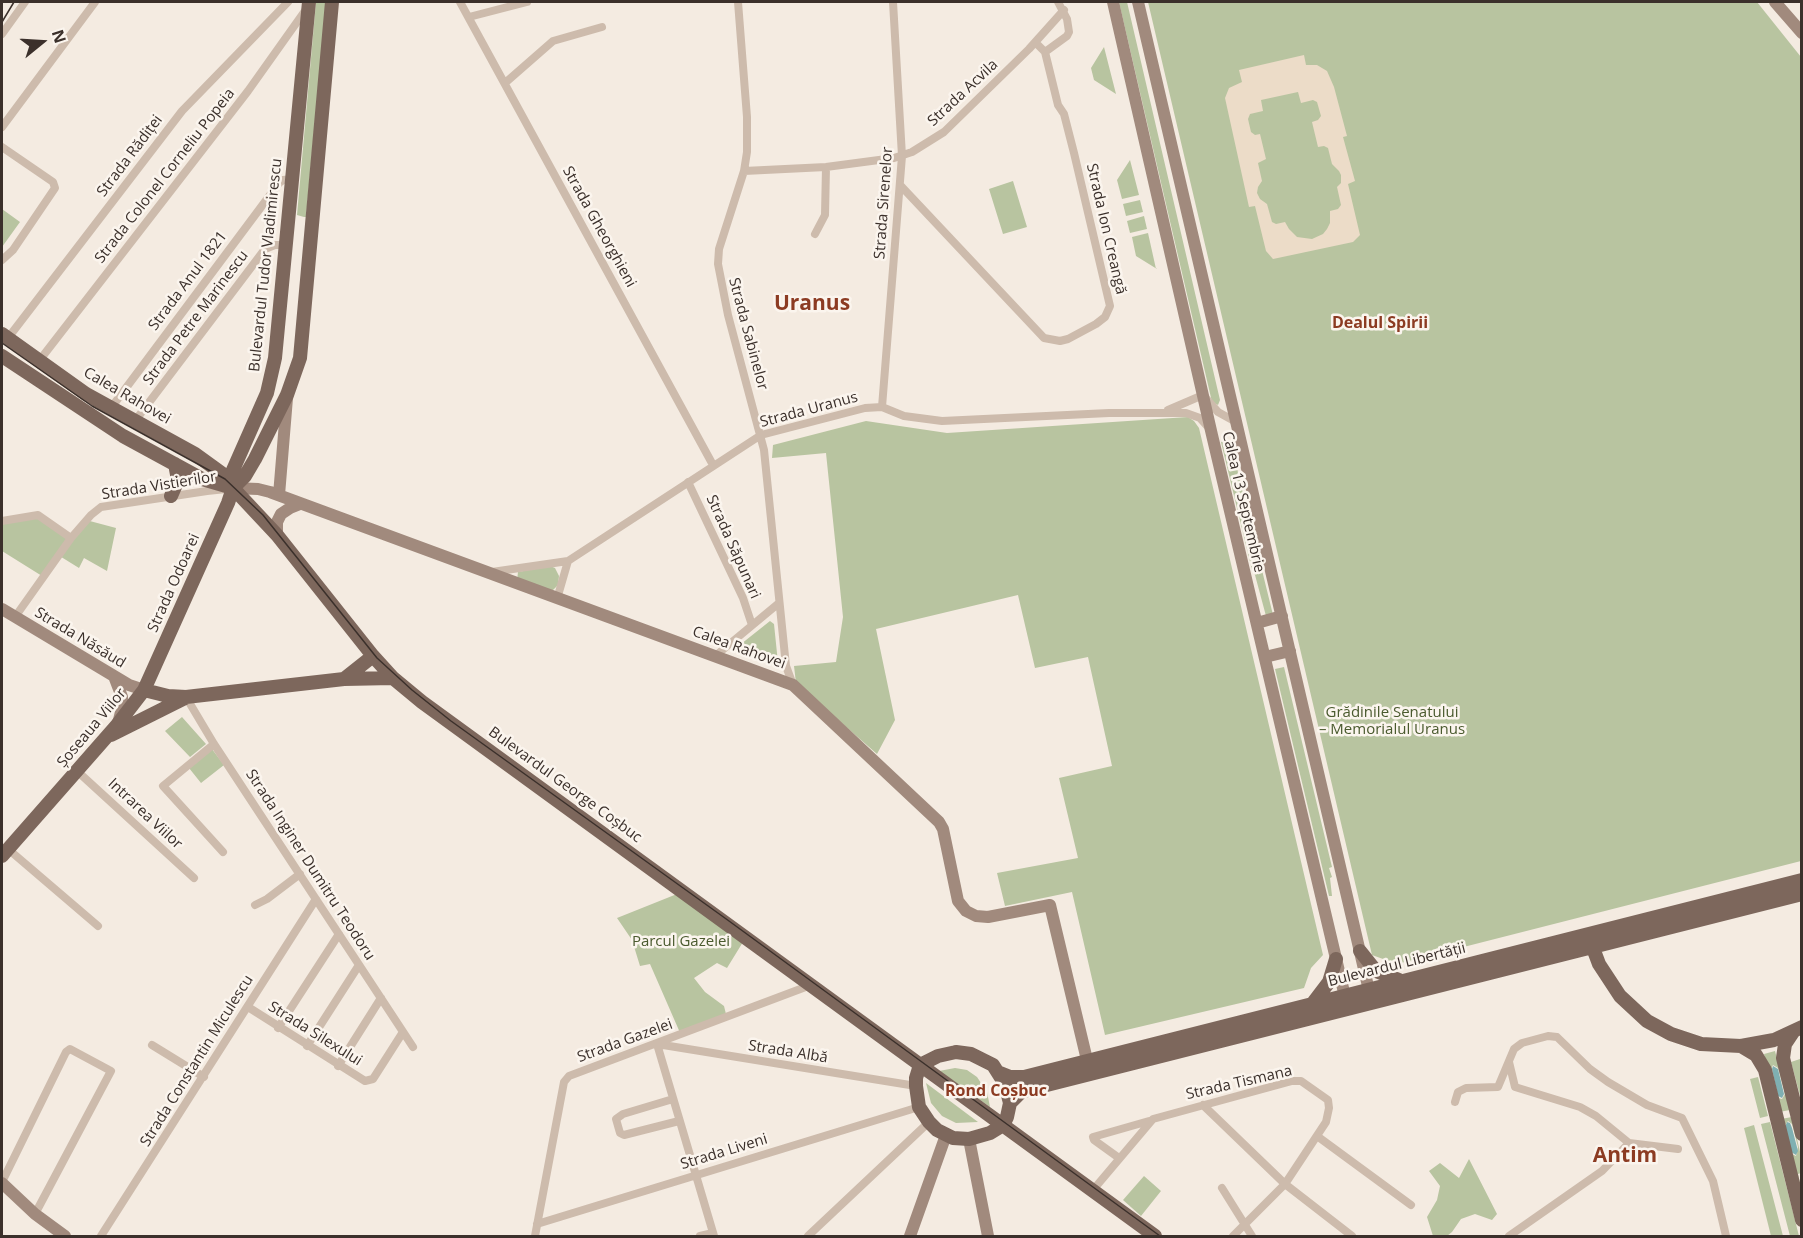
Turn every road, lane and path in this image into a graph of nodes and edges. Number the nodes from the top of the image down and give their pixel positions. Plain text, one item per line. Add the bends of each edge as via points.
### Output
1 (25, 2) edge
2 (95, 2) edge
3 (288, 2) edge
4 (332, 2) edge
5 (460, 2) edge
6 (527, 2) edge
7 (738, 2) edge
8 (893, 2) edge
9 (1058, 2) edge
10 (1113, 2) edge
11 (1138, 2) edge
12 (1775, 2) edge
13 (309, 4) edge
14 (1064, 10) junction
15 (469, 17) junction
16 (1799, 24) edge
17 (602, 27) dead end
18 (292, 30) junction
19 (2, 34) edge
20 (306, 36) junction
21 (1036, 43) junction
22 (1045, 52) junction
23 (505, 83) junction
24 (2, 127) edge
25 (2, 147) edge
26 (903, 156) junction
27 (826, 167) junction
28 (744, 171) junction
29 (292, 179) junction
30 (900, 185) junction
31 (289, 221) junction
32 (311, 224) junction
33 (815, 234) dead end
34 (286, 245) junction
35 (2, 260) edge
36 (5, 336) edge
37 (2, 356) edge
38 (39, 361) junction
39 (287, 395) junction
40 (1203, 395) junction
41 (882, 406) junction
42 (111, 408) junction
43 (1162, 412) junction
44 (135, 421) junction
45 (1236, 422) junction
46 (761, 435) junction
47 (1212, 435) junction
48 (175, 464) junction
49 (713, 465) junction
50 (688, 482) junction
51 (232, 488) junction
52 (279, 495) junction
53 (171, 496) junction
54 (300, 504) junction
55 (2, 521) edge
56 (277, 535) junction
57 (71, 538) junction
58 (568, 561) junction
59 (489, 573) junction
60 (557, 599) junction
61 (779, 603) junction
62 (2, 609) edge
63 (15, 616) junction
64 (1282, 616) junction
65 (1257, 623) junction
66 (752, 625) junction
67 (1290, 651) junction
68 (373, 656) junction
69 (714, 657) junction
70 (1265, 657) junction
71 (114, 676) junction
72 (393, 678) junction
73 (344, 679) junction
74 (793, 685) junction
75 (144, 690) junction
76 (186, 697) junction
77 (117, 725) junction
78 (106, 737) junction
79 (214, 744) junction
80 (77, 771) junction
81 (223, 852) dead end
82 (5, 853) edge
83 (300, 874) junction
84 (194, 878) dead end
85 (1802, 880) edge
86 (1802, 894) edge
87 (316, 899) junction
88 (255, 905) dead end
89 (98, 926) dead end
90 (339, 934) junction
91 (1591, 941) junction
92 (1360, 951) junction
93 (1336, 959) junction
94 (359, 965) junction
95 (1401, 980) junction
96 (811, 985) junction
97 (1370, 995) junction
98 (381, 998) junction
99 (1347, 1001) junction
100 (1313, 1003) junction
101 (248, 1007) junction
102 (278, 1028) junction
103 (1797, 1030) edge
104 (403, 1032) junction
105 (657, 1044) junction
106 (152, 1046) dead end
107 (307, 1046) junction
108 (1741, 1046) junction
109 (413, 1047) dead end
110 (1509, 1059) junction
111 (1087, 1060) junction
112 (921, 1065) junction
113 (338, 1066) junction
114 (1000, 1073) junction
115 (204, 1077) junction
116 (915, 1086) junction
117 (1498, 1087) junction
118 (1515, 1088) junction
119 (673, 1099) junction
120 (1455, 1102) dead end
121 (1010, 1103) junction
122 (1203, 1105) junction
123 (919, 1107) junction
124 (680, 1121) junction
125 (1149, 1121) junction
126 (929, 1122) junction
127 (1003, 1125) junction
128 (1802, 1134) edge
129 (946, 1135) junction
130 (1317, 1136) junction
131 (969, 1139) junction
132 (1629, 1143) junction
133 (1678, 1149) dead end
134 (1119, 1158) junction
135 (696, 1175) junction
136 (2, 1183) edge
137 (1285, 1184) junction
138 (1222, 1188) dead end
139 (1093, 1190) junction
140 (1411, 1205) dead end
141 (35, 1214) junction
142 (1802, 1220) edge
143 (537, 1224) junction
144 (1246, 1225) junction
145 (713, 1234) edge
146 (65, 1236) edge
147 (100, 1236) edge
148 (535, 1236) edge
149 (700, 1236) edge
150 (808, 1236) edge
151 (910, 1236) edge
152 (988, 1236) edge
153 (1155, 1236) edge
154 (1233, 1236) edge
155 (1252, 1236) edge
156 (1352, 1236) edge
157 (1509, 1236) edge
158 (1726, 1236) edge

1 - 19 street
2 - 24 street
3 - 36 street, Strada Rădiței via 182,111
4 - 32 main road
5 - 15 street, Strada Gheorghieni
6 - 15 street
7 - 28 street, Strada Sabinelor via 748,131
8 - 26 street, Strada Sirenelor
9 - 14 street
10 - 40 main road, Calea 13 Septembrie
11 - 45 main road, Calea 13 Septembrie
12 - 16 main road
13 - 18 street, Strada Colonel Corneliu Popeia
13 - 20 main road, Bulevardul Tudor Vladimirescu
14 - 21 street, Strada Acvila
14 - 22 street via 1069,32
15 - 23 street, Strada Gheorghieni
17 - 23 street via 553,41
18 - 20 street via 302,28
18 - 38 street, Strada Colonel Corneliu Popeia
20 - 29 main road, Bulevardul Tudor Vladimirescu
21 - 22 street
21 - 26 street, Strada Acvila via 944,132
22 - 30 street, Strada Ion Creangă via 1106,286 1110,306 1105,317 1068,339 1044,338
23 - 49 street, Strada Gheorghieni
25 - 35 street via 53,182 55,188
26 - 27 street, Strada Acvila
26 - 30 street, Strada Sirenelor
27 - 28 street, Strada Acvila
27 - 33 street via 825,215
28 - 46 street, Strada Sabinelor via 719,249 718,264
29 - 31 main road, Bulevardul Tudor Vladimirescu
29 - 42 street, Strada Anul 1821 via 279,183
30 - 41 street, Strada Sirenelor
31 - 32 main road
31 - 34 main road, Bulevardul Tudor Vladimirescu
32 - 39 main road via 300,358
34 - 44 street, Strada Petre Marinescu via 265,249
34 - 51 main road, Bulevardul Tudor Vladimirescu via 272,375 233,470
36 - 38 main road, Calea Rahovei
37 - 48 main road, Calea Rahovei via 96,419
38 - 42 main road, Calea Rahovei
39 - 51 main road via 245,476
39 - 52 main road
40 - 43 street, Strada Uranus
40 - 45 street via 1218,412
40 - 47 main road, Calea 13 Septembrie
41 - 43 street, Strada Uranus via 904,416 942,421
41 - 46 street, Strada Uranus
42 - 44 main road, Calea Rahovei
43 - 47 street, Strada Uranus via 1191,414 1204,422
44 - 51 main road, Calea Rahovei via 208,463 227,478
45 - 64 main road, Calea 13 Septembrie
46 - 49 street, Strada Uranus
46 - 61 street, Strada Sabinelor via 769,481
47 - 65 main road, Calea 13 Septembrie
48 - 51 main road, Calea Rahovei via 202,479
48 - 53 main road via 178,480
49 - 50 street, Strada Uranus
50 - 58 street, Strada Uranus
50 - 66 street, Strada Săpunari
51 - 52 main road, Calea Rahovei
51 - 53 street, Strada Vistierilor
51 - 56 main road, Bulevardul George Coșbuc
51 - 75 main road, Strada Odoarei
52 - 54 main road, Calea Rahovei
53 - 57 street, Strada Vistierilor via 101,507
54 - 56 main road via 281,514
54 - 59 main road, Calea Rahovei
55 - 57 street via 38,515
56 - 68 main road, Bulevardul George Coșbuc
57 - 63 street, Strada Vistierilor
58 - 59 street, Strada Uranus
58 - 60 street
59 - 60 main road, Calea Rahovei
60 - 69 main road, Calea Rahovei
61 - 66 street
61 - 74 street, Strada Sabinelor via 786,666
62 - 63 main road, Strada Năsăud
63 - 71 main road, Strada Năsăud
64 - 65 main road
64 - 67 main road, Calea 13 Septembrie
65 - 70 main road, Calea 13 Septembrie
66 - 69 street
67 - 70 main road
67 - 92 main road, Calea 13 Septembrie
68 - 72 main road, Bulevardul George Coșbuc
68 - 73 main road
69 - 74 main road, Calea Rahovei
70 - 93 main road, Calea 13 Septembrie
71 - 75 main road, Strada Năsăud
71 - 77 main road via 122,697
72 - 73 main road, Șoseaua Viilor
72 - 96 main road, Bulevardul George Coșbuc
73 - 76 main road, Șoseaua Viilor
74 - 111 main road, Calea Rahovei via 939,822 958,901 966,911 988,917 1050,905
75 - 76 main road, Șoseaua Viilor
75 - 77 main road, Șoseaua Viilor
76 - 78 main road
76 - 79 street, Strada Inginer Dumitru Teodoru
77 - 78 main road, Șoseaua Viilor
78 - 80 main road, Șoseaua Viilor
79 - 81 street via 163,786
79 - 83 street, Strada Inginer Dumitru Teodoru
80 - 82 main road, Șoseaua Viilor
80 - 84 street, Intrarea Viilor
82 - 89 street
83 - 87 street, Strada Inginer Dumitru Teodoru
83 - 88 street
85 - 91 main road, Bulevardul Libertății
86 - 91 main road, Bulevardul Libertății
87 - 90 street, Strada Inginer Dumitru Teodoru
87 - 101 street, Strada Constantin Miculescu
90 - 94 street, Strada Inginer Dumitru Teodoru
90 - 102 street
91 - 95 main road, Bulevardul Libertății
91 - 97 main road, Bulevardul Libertății
91 - 108 main road via 1613,987 1647,1021 1689,1041
92 - 95 main road via 1381,974
92 - 97 main road, Calea 13 Septembrie
93 - 99 main road, Calea 13 Septembrie
93 - 100 main road via 1329,982
94 - 98 street, Strada Inginer Dumitru Teodoru
94 - 107 street
95 - 97 main road, Bulevardul Libertății
96 - 105 street, Strada Gazelei
96 - 112 main road, Bulevardul George Coșbuc
97 - 99 main road, Bulevardul Libertății
98 - 104 street, Strada Inginer Dumitru Teodoru
98 - 113 street
99 - 100 main road, Bulevardul Libertății
99 - 121 main road, Bulevardul Libertății via 1027,1090
100 - 111 main road, Bulevardul Libertății
101 - 102 street, Strada Silexului
101 - 115 street, Strada Constantin Miculescu
102 - 107 street, Strada Silexului
103 - 108 main road via 1768,1042
103 - 128 main road via 1785,1044 1783,1058
104 - 109 street, Strada Inginer Dumitru Teodoru
104 - 113 street, Strada Silexului via 369,1081
105 - 116 street, Strada Albă
105 - 119 street
105 - 143 street, Strada Gazelei via 569,1076 564,1082
106 - 115 street
107 - 113 street, Strada Silexului
108 - 142 main road via 1756,1055 1765,1070
110 - 117 street
110 - 118 street
110 - 158 street via 1521,1043 1557,1037 1608,1082 1647,1105 1683,1118 1713,1181
111 - 114 main road, Bulevardul Libertății via 1024,1077
112 - 114 main road via 938,1056 964,1053 979,1057
112 - 116 main road
112 - 127 main road, Bulevardul George Coșbuc
114 - 121 main road
115 - 147 street, Strada Constantin Miculescu
116 - 123 main road
117 - 118 street
117 - 120 street via 1466,1088 1458,1092
118 - 132 street via 1580,1107
119 - 124 street
119 - 124 street via 616,1119 624,1135
121 - 127 main road
122 - 125 street, Strada Tismana
122 - 130 street, Strada Tismana via 1301,1082 1329,1102 1326,1122
122 - 137 street
123 - 126 main road
123 - 135 street, Strada Liveni
124 - 135 street
125 - 134 street
125 - 134 street, Strada Tismana via 1093,1137
126 - 129 main road
126 - 150 street
127 - 131 main road
127 - 139 main road, Bulevardul George Coșbuc
129 - 131 main road
129 - 151 main road
130 - 137 street
130 - 140 street
131 - 152 main road
132 - 133 street
132 - 157 street via 1602,1171
134 - 139 street
135 - 143 street, Strada Liveni
135 - 145 street
136 - 141 main road
136 - 141 street via 66,1052 70,1049 111,1071
137 - 144 street
137 - 156 street
138 - 144 street
139 - 153 main road, Bulevardul George Coșbuc
141 - 146 main road
143 - 148 street, Strada Gazelei
144 - 154 street
144 - 155 street
145 - 149 street

